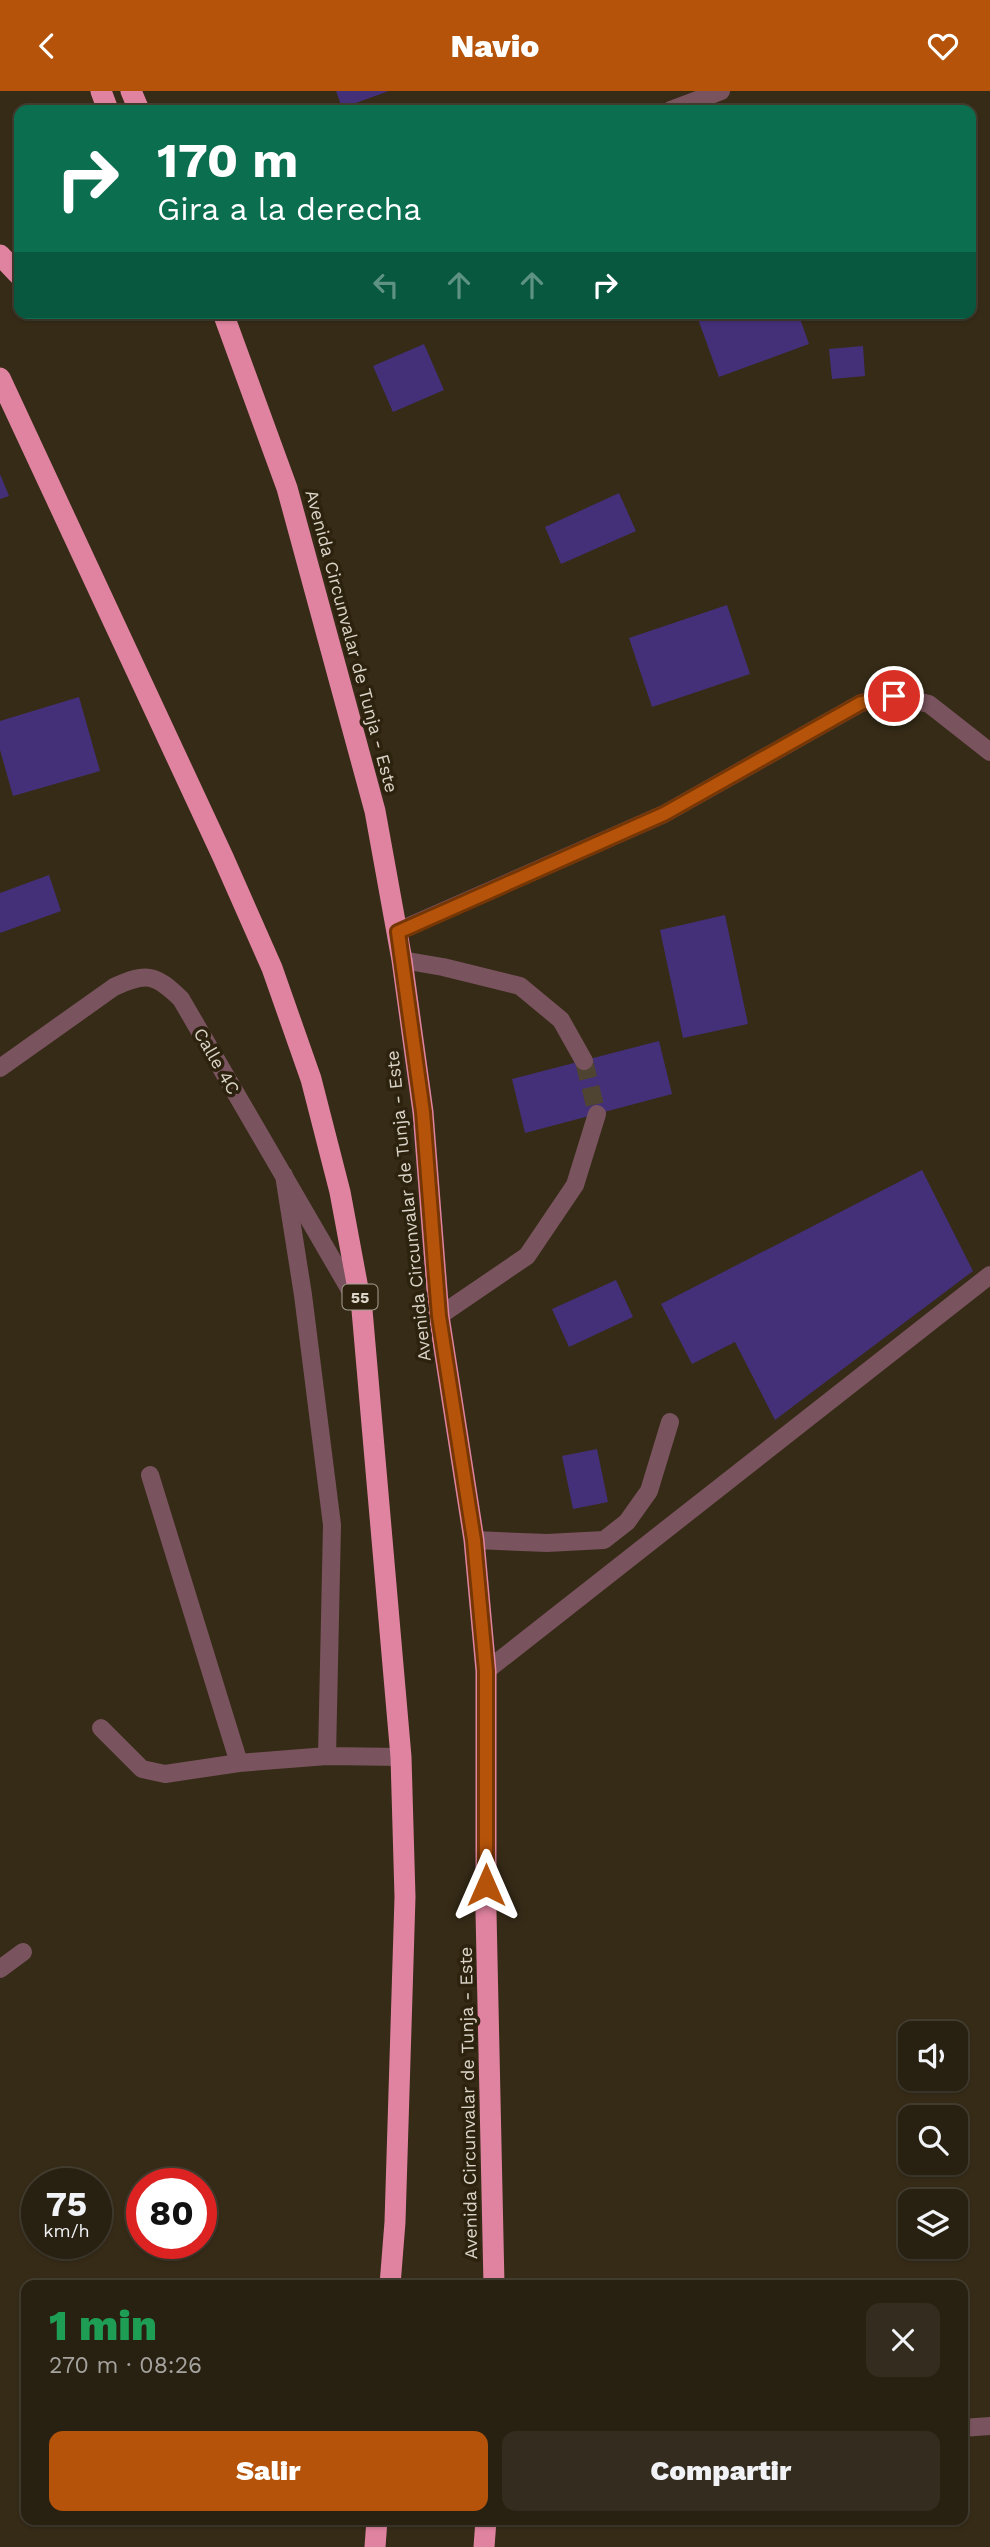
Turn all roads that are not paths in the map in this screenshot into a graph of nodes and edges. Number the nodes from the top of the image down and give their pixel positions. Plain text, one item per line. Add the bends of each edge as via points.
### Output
1 (721, 91) edge
2 (684, 105) edge
3 (0, 255) edge
4 (14, 270) edge
5 (225, 319) edge
6 (0, 378) edge
7 (990, 752) edge
8 (398, 932) junction
9 (402, 960) junction
10 (584, 1061) tunnel mouth
11 (0, 1068) edge
12 (597, 1114) tunnel mouth
13 (284, 1175) junction
14 (990, 1275) edge
15 (362, 1310) junction
16 (439, 1316) junction
17 (670, 1422) dead end
18 (150, 1475) dead end
19 (474, 1540) junction
20 (486, 1671) junction
21 (101, 1728) dead end
22 (327, 1756) junction
23 (401, 1757) junction
24 (239, 1763) junction
25 (23, 1952) dead end
26 (0, 1969) edge
27 (390, 2280) edge
28 (494, 2280) edge
29 (990, 2426) edge
30 (968, 2428) edge
31 (377, 2525) edge
32 (486, 2525) edge
33 (375, 2547) edge
34 (484, 2547) edge

1 - 2 street
3 - 4 highway
5 - 8 highway, Avenida Circunvalar de Tunja - Este via 287,488 374,811
6 - 15 highway, 55 via 272,968 310,1079 337,1179
7 - 8 street via 929,704 894,696 861,703 664,814
8 - 9 highway, Avenida Circunvalar de Tunja - Este
9 - 10 street via 520,986 561,1020
9 - 16 highway, Avenida Circunvalar de Tunja - Este via 423,1112
11 - 13 street, Calle 4C via 114,987 149,976 181,999
12 - 16 street via 575,1185 527,1256
13 - 15 street, Calle 4C
13 - 22 street via 332,1525
14 - 20 street
15 - 23 highway, 55
16 - 19 highway, Avenida Circunvalar de Tunja - Este
17 - 19 street via 649,1492 627,1522 604,1540
18 - 24 street
19 - 20 highway, Avenida Circunvalar de Tunja - Este
20 - 28 highway, Avenida Circunvalar de Tunja - Este
21 - 24 street via 142,1769 165,1774
22 - 23 street
22 - 24 street
23 - 27 highway, 55 via 405,1897
25 - 26 street
29 - 30 street
31 - 33 highway
32 - 34 highway

